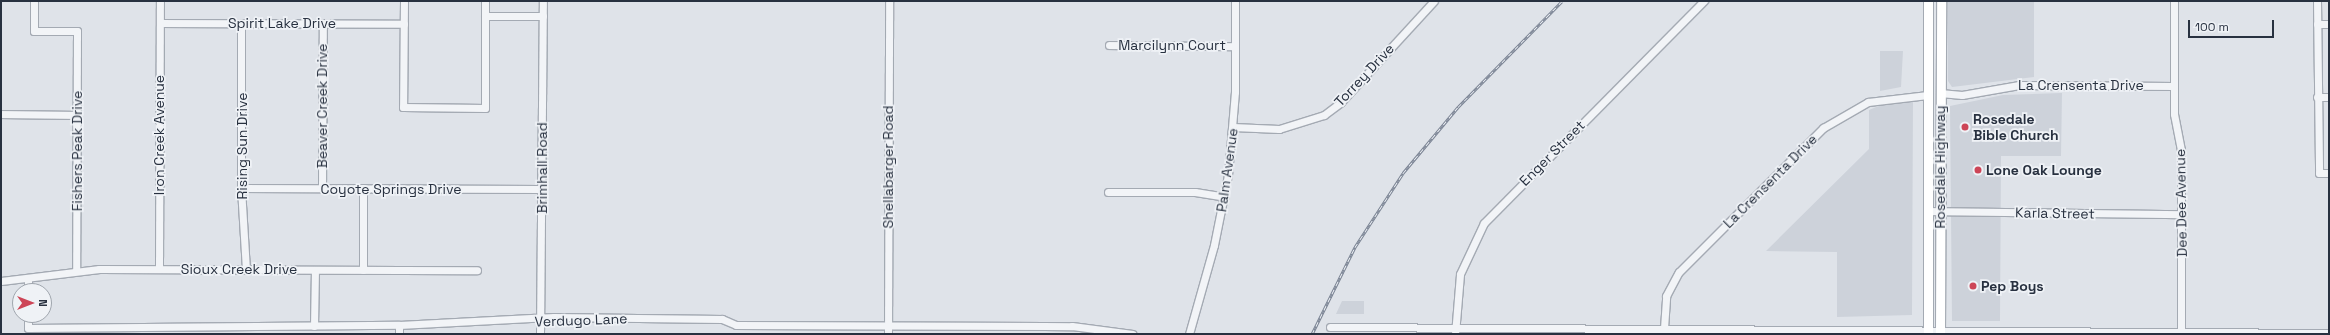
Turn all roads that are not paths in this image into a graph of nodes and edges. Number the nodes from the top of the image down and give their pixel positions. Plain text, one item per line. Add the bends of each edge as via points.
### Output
1 (34, 1) edge
2 (160, 1) edge
3 (404, 1) edge
4 (485, 1) edge
5 (543, 1) edge
6 (889, 1) edge
7 (1236, 1) edge
8 (1704, 1) edge
9 (1941, 1) edge
10 (2174, 1) edge
11 (2318, 1) edge
12 (1431, 2) edge
13 (1928, 2) edge
14 (485, 16) junction
15 (543, 16) junction
16 (160, 22) junction
17 (241, 23) junction
18 (323, 23) junction
19 (404, 24) junction
20 (2317, 24) junction
21 (2329, 24) edge
22 (1110, 45) dead end
23 (1235, 46) junction
24 (2174, 86) junction
25 (1940, 93) junction
26 (1928, 95) junction
27 (2317, 97) junction
28 (2329, 97) edge
29 (1, 114) edge
30 (77, 115) junction
31 (1234, 127) junction
32 (1939, 151) junction
33 (2329, 173) edge
34 (241, 188) junction
35 (322, 188) junction
36 (363, 188) junction
37 (542, 189) junction
38 (1108, 192) dead end
39 (1225, 196) junction
40 (1928, 211) junction
41 (1940, 212) junction
42 (2182, 214) junction
43 (159, 269) junction
44 (246, 269) junction
45 (315, 270) junction
46 (363, 270) junction
47 (477, 270) dead end
48 (76, 271) junction
49 (28, 280) joint
50 (1, 281) edge
51 (540, 321) junction
52 (28, 323) edge
53 (399, 325) junction
54 (888, 325) junction
55 (314, 326) junction
56 (1330, 327) dead end
57 (1664, 328) junction
58 (1360, 331) edge
59 (1455, 331) edge
60 (1573, 331) edge
61 (1928, 332) edge
62 (1940, 332) edge
63 (2182, 333) junction
64 (2329, 333) edge
65 (399, 334) edge
66 (540, 334) edge
67 (888, 334) edge
68 (1132, 334) edge
69 (1189, 334) edge

1 - 30 street, Fishers Peak Drive via 34,31 77,31
2 - 16 street, Iron Creek Avenue
3 - 19 street
4 - 14 street
5 - 15 street, Brimhall Road
6 - 54 street, Shellabarger Road
7 - 23 street, Palm Avenue
8 - 59 street, Enger Street via 1484,223 1460,274
9 - 25 main road, Rosedale Highway
10 - 24 street, Dee Dee Avenue
11 - 20 street
12 - 31 street, Torrey Drive via 1346,97 1324,115 1279,129
13 - 25 main road via 1933,30 1934,82
13 - 26 main road, Rosedale Highway
14 - 15 street
14 - 19 street via 485,108 403,107
15 - 37 street, Brimhall Road
16 - 17 street, Spirit Lake Drive
16 - 43 street, Iron Creek Avenue
17 - 18 street, Spirit Lake Drive
17 - 34 street, Rising Sun Drive
18 - 19 street, Spirit Lake Drive
18 - 35 street, Beaver Creek Drive
20 - 21 street
20 - 27 street
22 - 23 street, Marcilynn Court
23 - 31 street, Palm Avenue
24 - 25 street, La Crensenta Drive via 2019,85 1962,95
24 - 42 street, Dee Dee Avenue via 2174,114 2181,150
25 - 32 main road, Rosedale Highway
26 - 32 main road via 1935,102
26 - 40 main road, Rosedale Highway
26 - 57 street, La Crensenta Drive via 1868,102 1823,128 1679,272 1666,296
27 - 28 street
27 - 33 street via 2319,173
29 - 30 street
30 - 48 street, Fishers Peak Drive
31 - 39 street, Palm Avenue
32 - 41 main road, Rosedale Highway
34 - 35 street, Coyote Springs Drive
34 - 44 street, Rising Sun Drive
35 - 36 street, Coyote Springs Drive
36 - 37 street, Coyote Springs Drive
36 - 46 street
37 - 51 street, Brimhall Road
38 - 39 street via 1195,192
39 - 69 street, Palm Avenue
40 - 41 street, Karla Street
40 - 61 main road, Rosedale Highway
41 - 42 street, Karla Street
41 - 62 main road, Rosedale Highway
42 - 63 street, Dee Dee Avenue
43 - 44 street, Sioux Creek Drive
43 - 48 street, Sioux Creek Drive
44 - 45 street, Sioux Creek Drive
45 - 46 street, Sioux Creek Drive
45 - 55 street
46 - 47 street, Sioux Creek Drive
48 - 49 street, Sioux Creek Drive
49 - 50 street, Sioux Creek Drive
51 - 53 street, Verdugo Lane
51 - 54 street, Verdugo Lane via 554,318 722,319 736,325
51 - 66 street, Brimhall Road
52 - 55 street, Verdugo Lane via 28,328
53 - 55 street, Verdugo Lane
53 - 65 street
54 - 67 street, Shellabarger Road
54 - 68 street, Verdugo Lane via 1072,326
56 - 58 street
57 - 60 street
57 - 61 street
58 - 59 street
59 - 60 street
61 - 62 street
62 - 63 street
63 - 64 street

